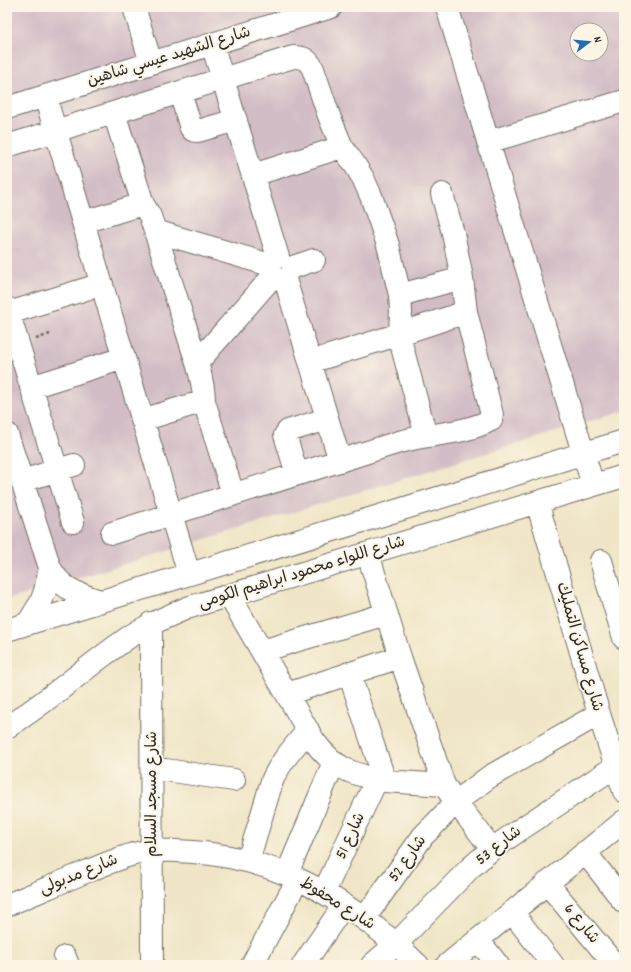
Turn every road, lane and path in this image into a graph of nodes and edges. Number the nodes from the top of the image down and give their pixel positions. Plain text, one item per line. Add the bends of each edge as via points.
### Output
1 (134, 7) edge
2 (331, 7) edge
3 (447, 7) edge
4 (212, 44) junction
5 (151, 63) junction
6 (223, 79) junction
7 (180, 92) junction
8 (45, 96) junction
9 (624, 101) edge
10 (7, 108) edge
11 (114, 113) junction
12 (236, 120) junction
13 (55, 131) junction
14 (488, 142) junction
15 (7, 146) edge
16 (342, 148) junction
17 (253, 175) junction
18 (442, 194) dead end
19 (143, 204) junction
20 (83, 222) junction
21 (155, 231) junction
22 (314, 260) dead end
23 (280, 269) junction
24 (462, 278) junction
25 (102, 284) junction
26 (400, 295) junction
27 (8, 311) edge
28 (466, 312) junction
29 (400, 334) junction
30 (14, 353) edge
31 (124, 358) junction
32 (310, 362) junction
33 (197, 363) junction
34 (31, 386) junction
35 (204, 401) junction
36 (327, 418) junction
37 (142, 420) junction
38 (7, 434) edge
39 (426, 436) junction
40 (624, 441) edge
41 (584, 453) junction
42 (340, 461) junction
43 (66, 468) junction
44 (297, 474) junction
45 (624, 476) edge
46 (22, 481) junction
47 (593, 485) junction
48 (233, 494) junction
49 (537, 502) junction
50 (171, 514) junction
51 (73, 522) dead end
52 (112, 533) dead end
53 (368, 554) junction
54 (601, 561) dead end
55 (50, 568) junction
56 (189, 574) junction
57 (617, 592) edge
58 (229, 595) junction
59 (100, 601) junction
60 (386, 614) junction
61 (28, 623) junction
62 (151, 623) junction
63 (7, 630) edge
64 (624, 638) edge
65 (262, 651) junction
66 (400, 657) junction
67 (349, 673) junction
68 (286, 694) junction
69 (599, 714) junction
70 (7, 727) edge
71 (308, 730) junction
72 (334, 762) junction
73 (616, 766) junction
74 (152, 768) junction
75 (234, 780) dead end
76 (381, 780) junction
77 (624, 791) edge
78 (450, 794) junction
79 (624, 821) edge
80 (492, 849) junction
81 (152, 851) junction
82 (585, 852) junction
83 (248, 861) junction
84 (292, 876) junction
85 (547, 883) junction
86 (324, 892) junction
87 (624, 902) edge
88 (7, 905) edge
89 (344, 905) junction
90 (512, 912) junction
91 (364, 919) junction
92 (478, 940) junction
93 (396, 944) junction
94 (152, 965) edge
95 (252, 965) edge
96 (303, 965) edge
97 (372, 965) edge
98 (418, 965) edge
99 (447, 965) edge
100 (498, 965) edge
101 (553, 965) edge
102 (615, 965) edge

1 - 5 street
2 - 4 street, شارع الشهيد عيسي شاهين
3 - 14 street
4 - 5 street, شارع الشهيد عيسي شاهين
4 - 6 street
5 - 8 street, شارع الشهيد عيسي شاهين
6 - 7 street
6 - 12 street
6 - 16 street via 293,57 306,59 310,63
7 - 11 street
7 - 12 street via 192,130 198,131
8 - 10 street, شارع الشهيد عيسي شاهين
8 - 13 street
9 - 14 street
11 - 13 street
11 - 19 street
12 - 17 street
13 - 15 street
13 - 20 street
14 - 41 street
16 - 17 street
16 - 26 street via 363,178 371,196 388,245
17 - 23 street
18 - 24 street
19 - 20 street
19 - 21 street
20 - 25 street
21 - 23 street
21 - 33 street
22 - 23 street
23 - 32 street
23 - 33 street
24 - 26 street
24 - 28 street
25 - 27 street
25 - 31 street
26 - 29 street
27 - 30 street
28 - 29 street
28 - 39 street via 492,419 459,431
29 - 32 street
29 - 39 street
30 - 34 street
31 - 34 street
31 - 37 street
32 - 36 street
33 - 35 street
34 - 43 street
35 - 37 street
35 - 48 street
36 - 42 street
36 - 44 street via 286,433
37 - 50 street
38 - 46 street
39 - 42 street
40 - 41 street
41 - 47 street
41 - 56 street
42 - 44 street
43 - 46 street
43 - 51 street
44 - 48 street
45 - 47 street, شارع اللواء محمود ابراهيم الكومى
46 - 55 street
47 - 49 street, شارع اللواء محمود ابراهيم الكومى
48 - 50 street
49 - 53 street, شارع اللواء محمود ابراهيم الكومى
49 - 69 street, شارع مساكن التمليك
50 - 52 street
50 - 56 street
53 - 58 street, شارع اللواء محمود ابراهيم الكومى
53 - 60 street
54 - 57 street
55 - 59 street via 60,583 68,589
55 - 61 street via 41,602
56 - 59 street
57 - 64 street
58 - 62 street, شارع اللواء محمود ابراهيم الكومى via 186,608
58 - 65 street
59 - 61 street
60 - 65 street
60 - 66 street
61 - 63 street
62 - 70 street, شارع اللواء محمود ابراهيم الكومى via 122,641
62 - 74 street, شارع مسجد السلام
65 - 68 street
66 - 67 street
66 - 78 street
67 - 68 street
67 - 76 street
68 - 71 street
69 - 73 street, شارع مساكن التمليك
69 - 78 street, شارع 52 via 495,773 472,789
71 - 72 street via 323,753
71 - 83 street via 276,772
72 - 76 street via 352,773
72 - 84 street
73 - 77 street, شارع مساكن التمليك
73 - 80 street, شارع 53
74 - 75 street
74 - 81 street, شارع مسجد السلام
76 - 78 street
76 - 86 street, شارع 51
78 - 80 street
78 - 91 street, شارع 52 via 439,819 423,836
79 - 82 street
80 - 93 street, شارع 53
81 - 83 street, شارع محفوظ via 199,853
81 - 88 street, شارع مدبولى via 117,859
81 - 94 street, شارع مسجد السلام
82 - 85 street
82 - 87 street
83 - 84 street, شارع محفوظ
84 - 86 street, شارع محفوظ
84 - 95 street
85 - 90 street
85 - 102 street, شارع 6
86 - 89 street, شارع محفوظ
89 - 91 street, شارع محفوظ
89 - 96 street
90 - 92 street
90 - 101 street
91 - 93 street, شارع محفوظ
92 - 99 street
92 - 100 street
93 - 97 street, شارع 53
93 - 98 street, شارع محفوظ

